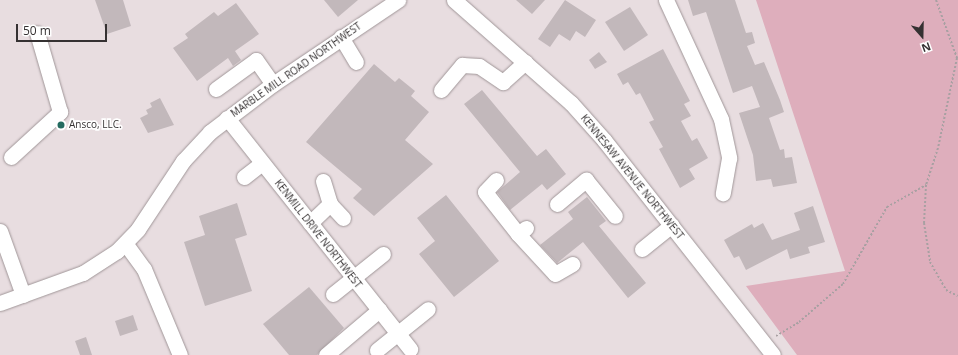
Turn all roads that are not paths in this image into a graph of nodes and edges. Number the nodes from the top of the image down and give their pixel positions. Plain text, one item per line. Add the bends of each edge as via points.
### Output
1 (398, 0) edge
2 (454, 0) edge
3 (666, 0) edge
4 (379, 5) edge
5 (37, 33) dead end
6 (341, 37) junction
7 (356, 62) dead end
8 (525, 62) junction
9 (273, 84) junction
10 (216, 89) dead end
11 (441, 90) dead end
12 (227, 118) junction
13 (10, 157) dead end
14 (262, 163) junction
15 (244, 177) dead end
16 (323, 180) dead end
17 (496, 180) dead end
18 (723, 193) dead end
19 (330, 204) junction
20 (557, 204) dead end
21 (615, 216) dead end
22 (343, 218) dead end
23 (310, 223) junction
24 (672, 225) junction
25 (0, 231) edge
26 (125, 243) junction
27 (642, 249) dead end
28 (383, 254) dead end
29 (572, 264) dead end
30 (353, 278) junction
31 (333, 294) dead end
32 (23, 295) junction
33 (0, 303) edge
34 (428, 309) dead end
35 (379, 310) junction
36 (397, 334) junction
37 (410, 349) dead end
38 (377, 350) dead end
39 (771, 350) edge
40 (180, 355) edge
41 (326, 355) edge

1 - 4 street, MARBLE MILL ROAD NORTHWEST
2 - 8 street, KENNESAW AVENUE NORTHWEST
3 - 18 street via 721,119 729,158
4 - 6 street, MARBLE MILL ROAD NORTHWEST
5 - 13 street via 60,112
6 - 7 street
6 - 9 street, MARBLE MILL ROAD NORTHWEST
8 - 11 street via 504,82 479,66 462,66
8 - 24 street, KENNESAW AVENUE NORTHWEST via 571,103
9 - 10 street via 256,60
9 - 12 street, MARBLE MILL ROAD NORTHWEST
12 - 14 street, KENMILL DRIVE NORTHWEST
12 - 26 street, MARBLE MILL ROAD NORTHWEST via 195,146
14 - 15 street
14 - 23 street, KENMILL DRIVE NORTHWEST
16 - 19 street
17 - 29 street via 485,192 522,231 555,274
19 - 22 street
19 - 23 street
20 - 21 street via 586,180
23 - 30 street, KENMILL DRIVE NORTHWEST
24 - 27 street
24 - 39 street, KENNESAW AVENUE NORTHWEST
25 - 32 street
26 - 32 street, MARBLE MILL ROAD NORTHWEST via 83,273
26 - 40 street via 144,269
28 - 30 street
30 - 31 street
30 - 35 street, KENMILL DRIVE NORTHWEST
32 - 33 street, MARBLE MILL ROAD NORTHWEST
34 - 36 street
35 - 36 street, KENMILL DRIVE NORTHWEST
35 - 41 street
36 - 37 street, KENMILL DRIVE NORTHWEST
36 - 38 street

